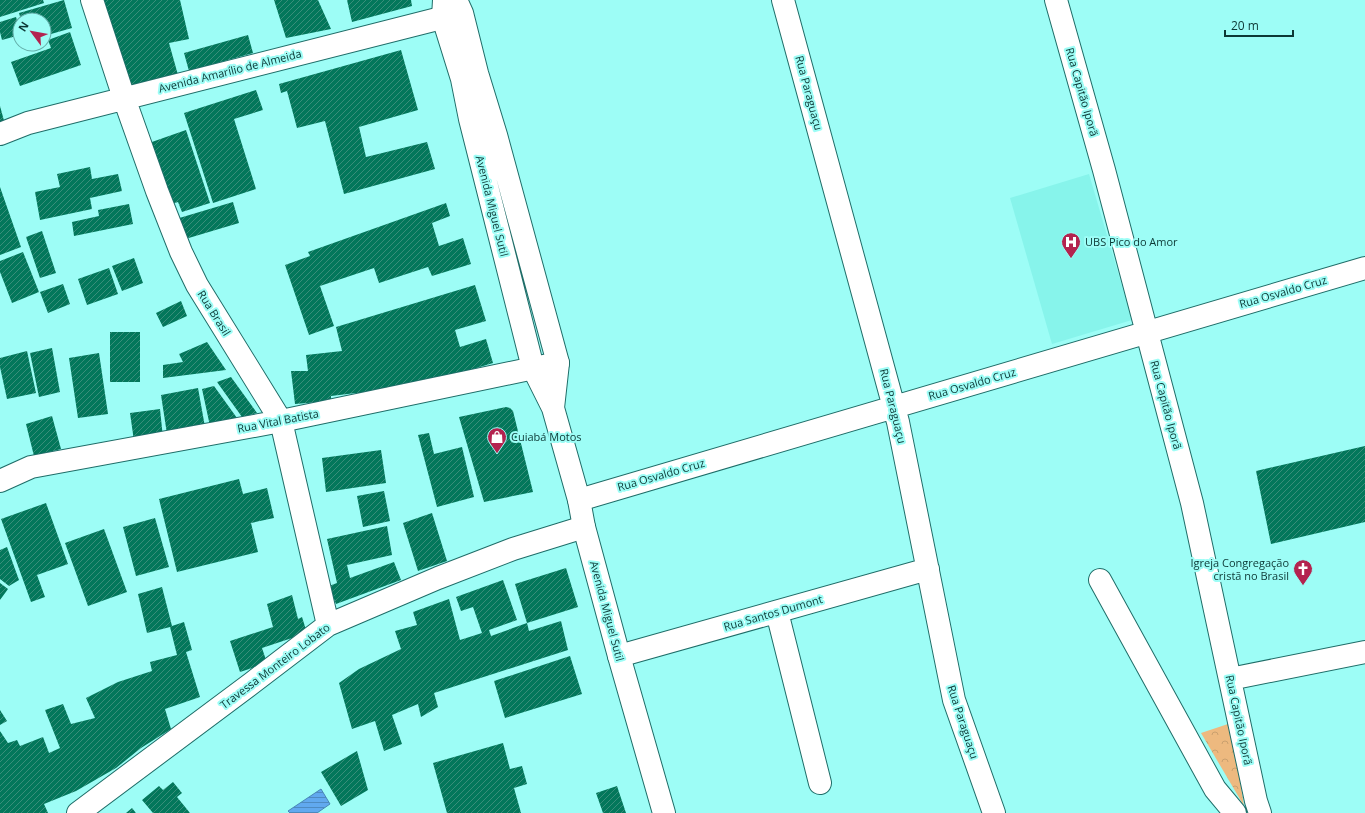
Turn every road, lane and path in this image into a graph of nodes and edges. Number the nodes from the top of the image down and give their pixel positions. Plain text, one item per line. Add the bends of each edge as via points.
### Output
1 (92, 0) edge
2 (783, 0) edge
3 (1056, 0) edge
4 (452, 8) edge
5 (124, 98) junction
6 (0, 134) edge
7 (1365, 268) edge
8 (1147, 332) junction
9 (558, 363) junction
10 (533, 368) junction
11 (894, 407) junction
12 (553, 408) junction
13 (281, 422) junction
14 (0, 481) edge
15 (579, 500) junction
16 (584, 527) junction
17 (928, 569) junction
18 (1100, 580) dead end
19 (777, 612) junction
20 (328, 625) junction
21 (1365, 652) edge
22 (619, 656) junction
23 (1230, 679) junction
24 (820, 783) dead end
25 (78, 813) edge
26 (664, 813) edge
27 (994, 813) edge
28 (1235, 813) edge
29 (1260, 813) edge

1 - 5 street, Rua Brasil
2 - 11 street, Rua Paraguaçu
3 - 8 street, Rua Capitão Iporã
4 - 5 street, Avenida Amarílio de Almeida
4 - 9 street, Avenida Miguel Sutil via 477,73 496,135
4 - 10 street, Avenida Miguel Sutil via 470,119
5 - 6 street, Avenida Amarílio de Almeida via 28,123
5 - 13 street, Rua Brasil via 157,191 190,272
7 - 8 street, Rua Osvaldo Cruz
8 - 11 street, Rua Osvaldo Cruz
8 - 23 street, Rua Capitão Iporã via 1192,503
9 - 10 street, Rua Vital Batista
9 - 12 street, Avenida Miguel Sutil
10 - 12 street, Avenida Miguel Sutil
10 - 13 street, Rua Vital Batista
11 - 15 street, Rua Osvaldo Cruz
11 - 17 street, Rua Paraguaçu
12 - 15 street, Avenida Miguel Sutil
13 - 14 street, Rua Vital Batista via 31,467
13 - 20 street, Rua Brasil
15 - 16 street, Avenida Miguel Sutil
16 - 20 street, Travessa Monteiro Lobato via 505,552
16 - 22 street, Avenida Miguel Sutil
17 - 19 street, Rua Santos Dumont
17 - 27 street, Rua Paraguaçu via 954,700
18 - 28 street via 1215,789
19 - 22 street, Rua Santos Dumont
19 - 24 street
20 - 25 street, Travessa Monteiro Lobato
21 - 23 street
22 - 26 street, Avenida Miguel Sutil
23 - 29 street, Rua Capitão Iporã

